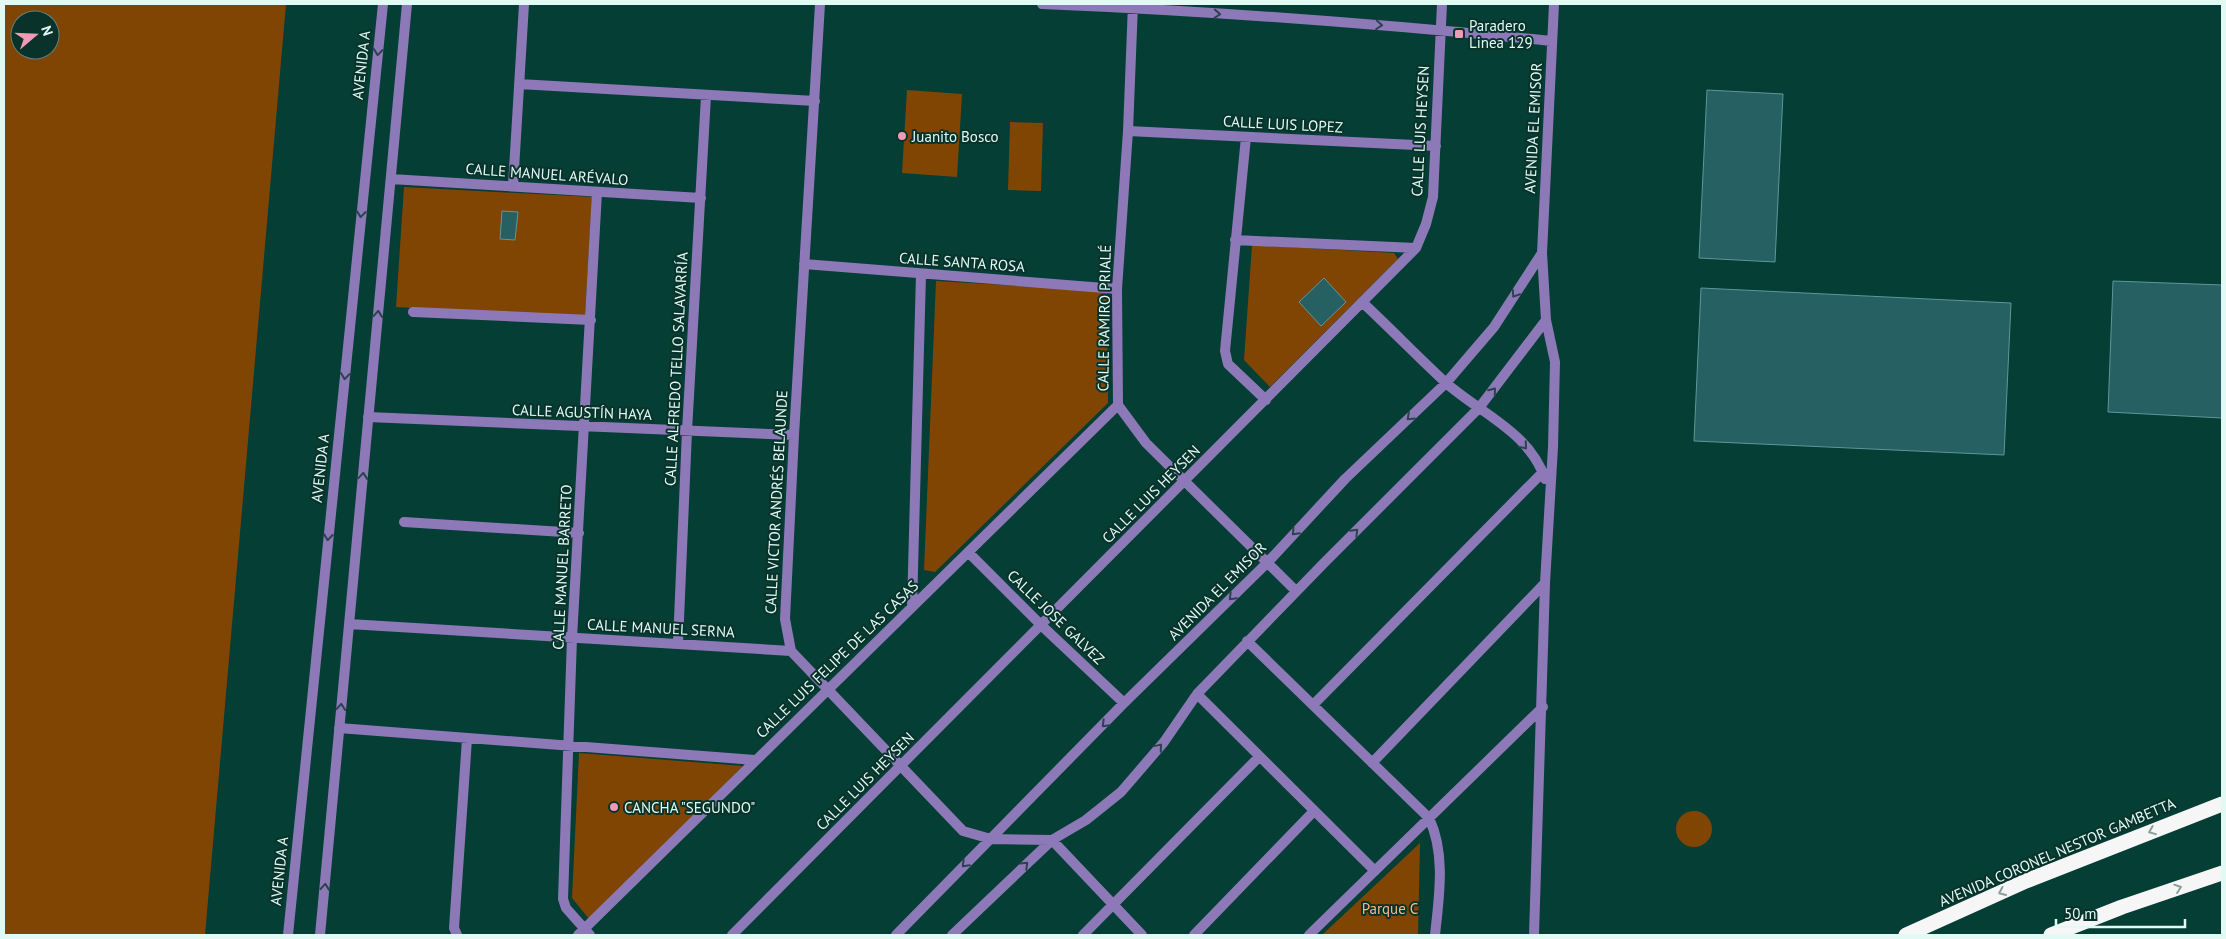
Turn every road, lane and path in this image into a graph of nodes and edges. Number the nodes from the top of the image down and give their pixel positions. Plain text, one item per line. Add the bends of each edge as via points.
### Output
1 (383, 4) edge
2 (408, 4) edge
3 (524, 4) edge
4 (820, 4) edge
5 (1042, 4) edge
6 (1442, 4) edge
7 (1554, 4) edge
8 (1133, 6) edge
9 (1440, 30) junction
10 (1551, 41) junction
11 (519, 84) junction
12 (706, 96) junction
13 (815, 101) junction
14 (1128, 131) junction
15 (1246, 137) junction
16 (1436, 146) junction
17 (391, 180) junction
18 (513, 186) junction
19 (597, 192) junction
20 (701, 198) junction
21 (1236, 240) junction
22 (1416, 248) junction
23 (1542, 253) junction
24 (804, 264) junction
25 (921, 274) junction
26 (1117, 288) junction
27 (1362, 302) junction
28 (413, 312) dead end
29 (590, 320) junction
30 (1546, 320) junction
31 (1446, 383) junction
32 (1266, 400) junction
33 (1118, 405) junction
34 (1479, 408) junction
35 (368, 417) junction
36 (585, 428) junction
37 (687, 431) junction
38 (794, 434) junction
39 (1543, 472) junction
40 (1185, 480) junction
41 (1549, 494) junction
42 (404, 522) dead end
43 (579, 533) junction
44 (968, 552) junction
45 (1267, 563) junction
46 (1545, 583) junction
47 (1296, 591) junction
48 (912, 607) junction
49 (349, 624) junction
50 (1041, 625) junction
51 (572, 638) junction
52 (1247, 641) junction
53 (678, 643) junction
54 (791, 651) junction
55 (828, 689) junction
56 (1197, 694) junction
57 (1124, 703) junction
58 (1314, 704) junction
59 (1543, 707) junction
60 (339, 728) junction
61 (467, 739) junction
62 (569, 746) junction
63 (1259, 756) junction
64 (754, 760) junction
65 (1372, 763) junction
66 (902, 765) junction
67 (2222, 804) edge
68 (1314, 811) junction
69 (1429, 818) junction
70 (991, 839) junction
71 (1052, 840) junction
72 (1375, 871) junction
73 (2222, 873) edge
74 (1112, 905) junction
75 (584, 933) edge
76 (288, 935) edge
77 (320, 935) edge
78 (457, 935) edge
79 (732, 935) edge
80 (896, 935) edge
81 (952, 935) edge
82 (1082, 935) edge
83 (1142, 935) edge
84 (1194, 935) edge
85 (1309, 935) edge
86 (1435, 935) edge
87 (1534, 935) edge
88 (1906, 935) edge
89 (2051, 935) edge

1 -> 76 street, AVENIDA A
2 - 17 street
3 - 11 street
4 - 13 street, CALLE VICTOR ANDRÉS BELAUNDE
5 - 8 street
6 - 9 street, CALLE LUIS HEYSEN
7 - 10 street, AVENIDA EL EMISOR
8 -> 9 street
8 - 14 street, CALLE RAMIRO PRIALÉ
9 - 10 street
9 - 16 street, CALLE LUIS HEYSEN
10 - 23 street, AVENIDA EL EMISOR
11 - 12 street
11 - 18 street
12 - 13 street
12 - 20 street, CALLE ALFREDO TELLO SALAVARRÍA
13 - 24 street, CALLE VICTOR ANDRÉS BELAUNDE
14 - 15 street, CALLE LUIS LOPEZ
14 - 26 street, CALLE RAMIRO PRIALÉ
15 - 16 street, CALLE LUIS LOPEZ
15 - 21 street
16 - 22 street, CALLE LUIS HEYSEN via 1432,197
17 - 18 street, CALLE MANUEL ARÉVALO
35 -> 17 street
18 - 19 street, CALLE MANUEL ARÉVALO
19 - 20 street, CALLE MANUEL ARÉVALO
19 - 29 street, CALLE MANUEL BARRETO
20 - 37 street, CALLE ALFREDO TELLO SALAVARRÍA
21 - 22 street
21 - 32 street via 1226,351 1228,364
22 - 27 street, CALLE LUIS HEYSEN
23 - 30 street, AVENIDA EL EMISOR
23 -> 31 street, AVENIDA EL EMISOR via 1494,327
24 - 25 street, CALLE SANTA ROSA
24 - 38 street, CALLE VICTOR ANDRÉS BELAUNDE
25 - 26 street, CALLE SANTA ROSA
25 - 48 street
26 - 33 street, CALLE RAMIRO PRIALÉ
27 - 31 street
27 - 32 street, CALLE LUIS HEYSEN
28 - 29 street
29 - 36 street, CALLE MANUEL BARRETO
34 -> 30 street
30 - 41 street, AVENIDA EL EMISOR via 1555,362
31 - 34 street
31 -> 45 street, AVENIDA EL EMISOR via 1345,479
32 - 40 street, CALLE LUIS HEYSEN
33 - 40 street, CALLE RAMIRO PRIALÉ via 1146,443
33 - 44 street, CALLE LUIS FELIPE DE LAS CASAS
34 -> 39 street via 1514,434
47 -> 34 street
35 - 36 street, CALLE AGUSTÍN HAYA
49 -> 35 street
36 - 37 street, CALLE AGUSTÍN HAYA
36 - 43 street, CALLE MANUEL BARRETO
37 - 38 street, CALLE AGUSTÍN HAYA
37 - 53 street, CALLE ALFREDO TELLO SALAVARRÍA
38 - 54 street, CALLE VICTOR ANDRÉS BELAUNDE via 785,619
39 - 41 street
39 - 58 street
40 - 45 street, CALLE RAMIRO PRIALÉ
40 - 50 street, CALLE LUIS HEYSEN
41 - 46 street, AVENIDA EL EMISOR
42 - 43 street
43 - 51 street, CALLE MANUEL BARRETO
44 - 48 street, CALLE LUIS FELIPE DE LAS CASAS
44 - 50 street, CALLE JOSE GALVEZ
45 - 47 street, CALLE RAMIRO PRIALÉ
45 -> 57 street, AVENIDA EL EMISOR
46 - 59 street, AVENIDA EL EMISOR
46 - 65 street
47 - 52 street
48 - 55 street, CALLE LUIS FELIPE DE LAS CASAS
49 - 51 street, CALLE MANUEL SERNA
60 -> 49 street
50 - 57 street, CALLE JOSE GALVEZ
50 - 66 street, CALLE LUIS HEYSEN
51 - 53 street, CALLE MANUEL SERNA
51 - 62 street, CALLE MANUEL BARRETO
52 - 56 street
52 - 58 street
53 - 54 street, CALLE MANUEL SERNA
54 - 55 street
55 - 64 street, CALLE LUIS FELIPE DE LAS CASAS
55 - 66 street
56 - 63 street
71 -> 56 street via 1086,820 1121,792 1164,742
57 -> 70 street, AVENIDA EL EMISOR
58 - 65 street
59 - 69 street
59 - 87 street, AVENIDA EL EMISOR
60 - 61 street
77 -> 60 street
61 - 62 street
61 - 78 street via 454,928
62 - 64 street
62 - 75 street, CALLE MANUEL BARRETO via 563,899
63 - 68 street
63 - 74 street
64 - 75 street, CALLE LUIS FELIPE DE LAS CASAS
65 - 69 street
66 - 70 street via 963,831
66 - 79 street, CALLE LUIS HEYSEN
67 -> 88 highway, AVENIDA CORONEL NESTOR GAMBETTA via 2026,882
68 - 72 street
68 - 84 street
69 - 72 street
69 - 86 street via 1439,852
70 - 71 street
70 -> 80 street, AVENIDA EL EMISOR
71 - 74 street
81 -> 71 street
72 - 85 street
89 -> 73 highway
74 - 82 street
74 - 83 street

